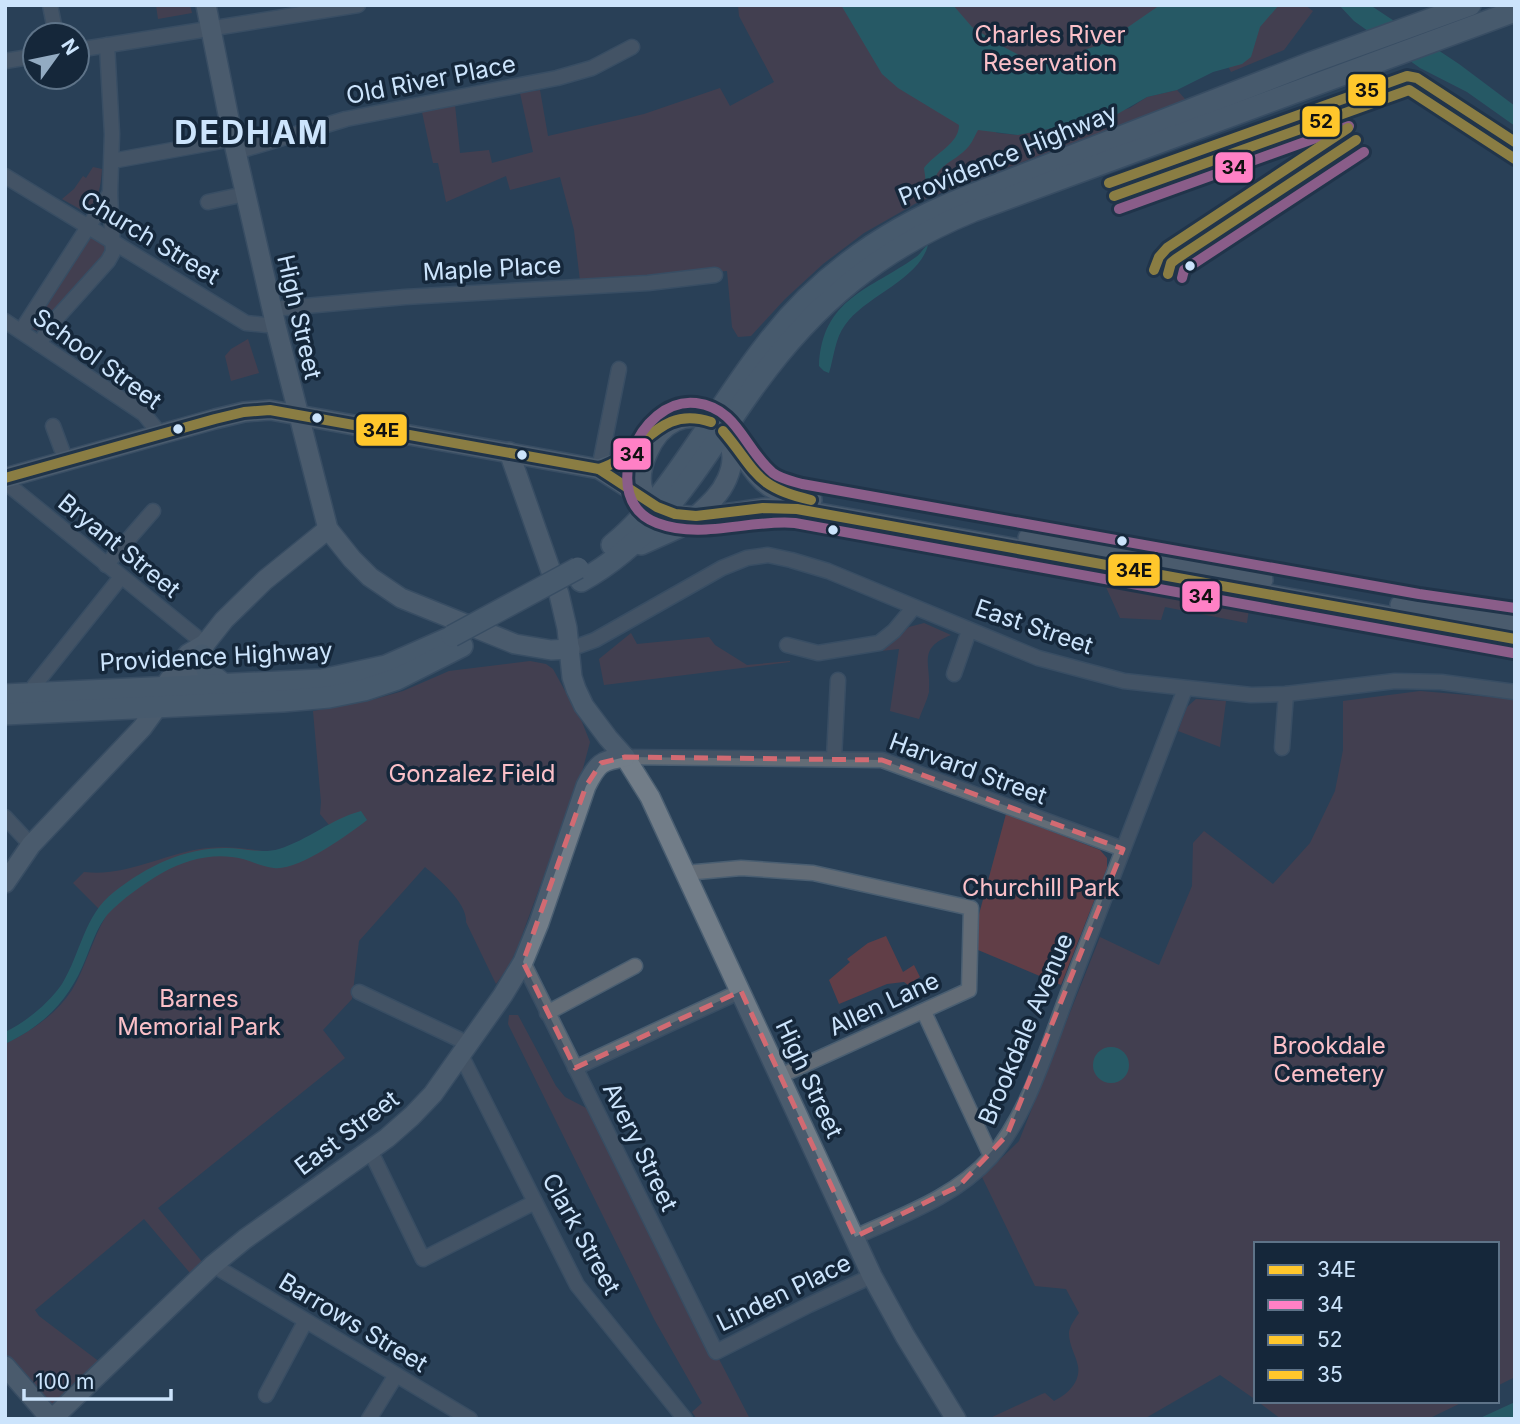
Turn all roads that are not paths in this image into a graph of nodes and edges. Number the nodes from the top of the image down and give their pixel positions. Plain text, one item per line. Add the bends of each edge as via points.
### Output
1 (206, 5) edge
2 (358, 5) edge
3 (1471, 5) edge
4 (1515, 11) edge
5 (1515, 27) edge
6 (1436, 28) junction
7 (1468, 28) junction
8 (212, 29) junction
9 (107, 45) junction
10 (632, 47) dead end
11 (91, 48) edge
12 (235, 146) junction
13 (112, 161) junction
14 (5, 176) edge
15 (110, 193) junction
16 (245, 194) junction
17 (208, 202) dead end
18 (88, 227) junction
19 (114, 243) junction
20 (715, 275) dead end
21 (274, 318) junction
22 (5, 321) edge
23 (21, 331) junction
24 (39, 344) junction
25 (620, 369) dead end
26 (297, 413) junction
27 (677, 419) junction
28 (53, 426) dead end
29 (717, 427) junction
30 (162, 435) junction
31 (509, 452) junction
32 (66, 461) junction
33 (599, 469) junction
34 (5, 480) edge
35 (659, 508) junction
36 (153, 511) dead end
37 (696, 516) junction
38 (328, 529) junction
39 (629, 549) junction
40 (106, 565) junction
41 (580, 575) junction
42 (121, 577) junction
43 (915, 607) junction
44 (1515, 622) edge
45 (969, 631) junction
46 (1515, 639) edge
47 (457, 641) junction
48 (787, 645) dead end
49 (203, 649) junction
50 (570, 649) junction
51 (954, 674) dead end
52 (838, 680) dead end
53 (222, 684) junction
54 (34, 685) dead end
55 (1185, 689) junction
56 (1515, 692) edge
57 (167, 693) junction
58 (1286, 694) junction
59 (5, 695) edge
60 (584, 706) junction
61 (5, 714) edge
62 (1282, 748) dead end
63 (625, 757) junction
64 (834, 758) junction
65 (586, 786) junction
66 (5, 817) edge
67 (31, 845) junction
68 (1123, 849) junction
69 (685, 873) junction
70 (5, 883) edge
71 (523, 962) junction
72 (635, 966) dead end
73 (741, 991) junction
74 (359, 992) dead end
75 (924, 1012) junction
76 (547, 1013) junction
77 (465, 1050) junction
78 (575, 1068) junction
79 (780, 1076) junction
80 (370, 1150) junction
81 (991, 1156) junction
82 (535, 1202) junction
83 (855, 1237) junction
84 (213, 1265) junction
85 (872, 1276) junction
86 (305, 1322) junction
87 (716, 1352) joint
88 (5, 1366) edge
89 (396, 1375) junction
90 (266, 1395) dead end
91 (51, 1419) edge
92 (369, 1419) edge
93 (471, 1419) edge
94 (685, 1419) edge
95 (956, 1419) edge

1 - 8 main road, High Street
2 - 8 street
3 - 6 highway, Providence Highway
4 - 7 highway, Providence Highway
5 - 7 highway
6 - 7 highway, Providence Highway
6 - 29 highway, Providence Highway via 1392,55 990,204 909,240 864,270 811,317
6 - 29 highway, Providence Highway via 1364,44 964,198 898,229 838,270 799,307 765,345
8 - 9 street
8 - 12 main road, High Street
9 - 11 street
9 - 13 street
10 - 12 street, Old River Place via 592,68 557,78
12 - 13 street, Old River Place
12 - 16 main road, High Street
13 - 15 street
14 - 18 street, Church Street
15 - 18 street
15 - 19 street
16 - 17 street
16 - 21 main road, High Street
18 - 19 street, Church Street
18 - 23 street
19 - 21 street, Church Street via 246,323
19 - 24 street via 108,261
20 - 21 street, Maple Place via 405,297
21 - 26 main road, High Street
22 - 23 street, School Street
23 - 24 street, School Street
24 - 30 street, School Street via 144,415
25 - 33 street
26 - 30 main road via 244,412
26 - 31 main road
26 - 38 main road, High Street
27 - 29 main road via 696,417
27 - 33 main road via 619,462
27 - 35 main road via 656,438 644,462 641,484 647,499
28 - 32 street
29 - 35 highway, Providence Highway
29 - 37 main road via 731,447 731,470 720,492
29 - 44 main road via 761,482 799,498
30 - 32 main road
31 - 33 main road
31 - 50 main road via 555,579
32 - 34 main road
33 - 35 main road
34 - 40 street, Bryant Street
35 - 37 main road
35 - 39 highway, Providence Highway
35 - 41 highway, Providence Highway
36 - 40 street
37 - 39 highway
37 - 46 main road via 797,509
38 - 49 main road via 250,594
38 - 50 main road, High Street via 370,577 401,598 515,644
39 - 41 highway, Providence Highway
40 - 42 street, Bryant Street
41 - 47 highway, Providence Highway, bridge
42 - 49 street, Bryant Street
42 - 54 street
43 - 45 street, East Street
43 - 48 street via 879,643 818,653
43 - 50 street, East Street via 807,564 757,556 722,568 595,640
45 - 51 street
45 - 55 street, East Street via 1084,672
47 - 53 highway, Providence Highway via 351,675
47 - 57 highway, Providence Highway via 397,679 340,695 283,701
49 - 53 highway via 208,672
49 - 57 main road
50 - 60 main road, High Street via 572,677
50 - 63 main road, High Street
52 - 64 street
53 - 57 highway, Providence Highway
55 - 58 street, East Street
55 - 68 street, Brookdale Avenue
56 - 58 street, East Street via 1403,681
57 - 59 highway, Providence Highway
57 - 61 highway
57 - 67 main road via 142,728
58 - 62 street
60 - 63 main road, High Street
60 - 65 main road via 596,733
63 - 64 street, Harvard Street
63 - 65 main road, East Street via 601,763
63 - 69 main road, High Street via 650,797
64 - 68 street, Harvard Street via 893,762
65 - 71 main road, East Street
66 - 67 street
67 - 70 main road
68 - 81 street, Brookdale Avenue via 1042,1062 1011,1129
69 - 73 main road, High Street
69 - 75 street, Allen Lane via 741,868 813,873 971,908 969,990
71 - 76 street, Avery Street
71 - 77 main road, East Street
72 - 76 street
73 - 78 street
73 - 79 main road, High Street
74 - 77 street
75 - 79 street, Allen Lane
75 - 81 street
76 - 78 street, Avery Street
77 - 80 main road, East Street via 422,1106
77 - 82 street, Clark Street
78 - 87 street, Avery Street
79 - 83 main road, High Street
80 - 82 street via 423,1259
80 - 84 main road, East Street
81 - 83 street, Brookdale Avenue via 945,1195
82 - 94 street, Clark Street via 577,1284
83 - 85 main road, High Street
84 - 86 street, Barrows Street
84 - 91 main road, East Street
85 - 87 street, Linden Place
85 - 95 main road, High Street
86 - 89 street, Barrows Street
86 - 90 street
88 - 91 main road
89 - 92 street
89 - 93 street, Barrows Street

